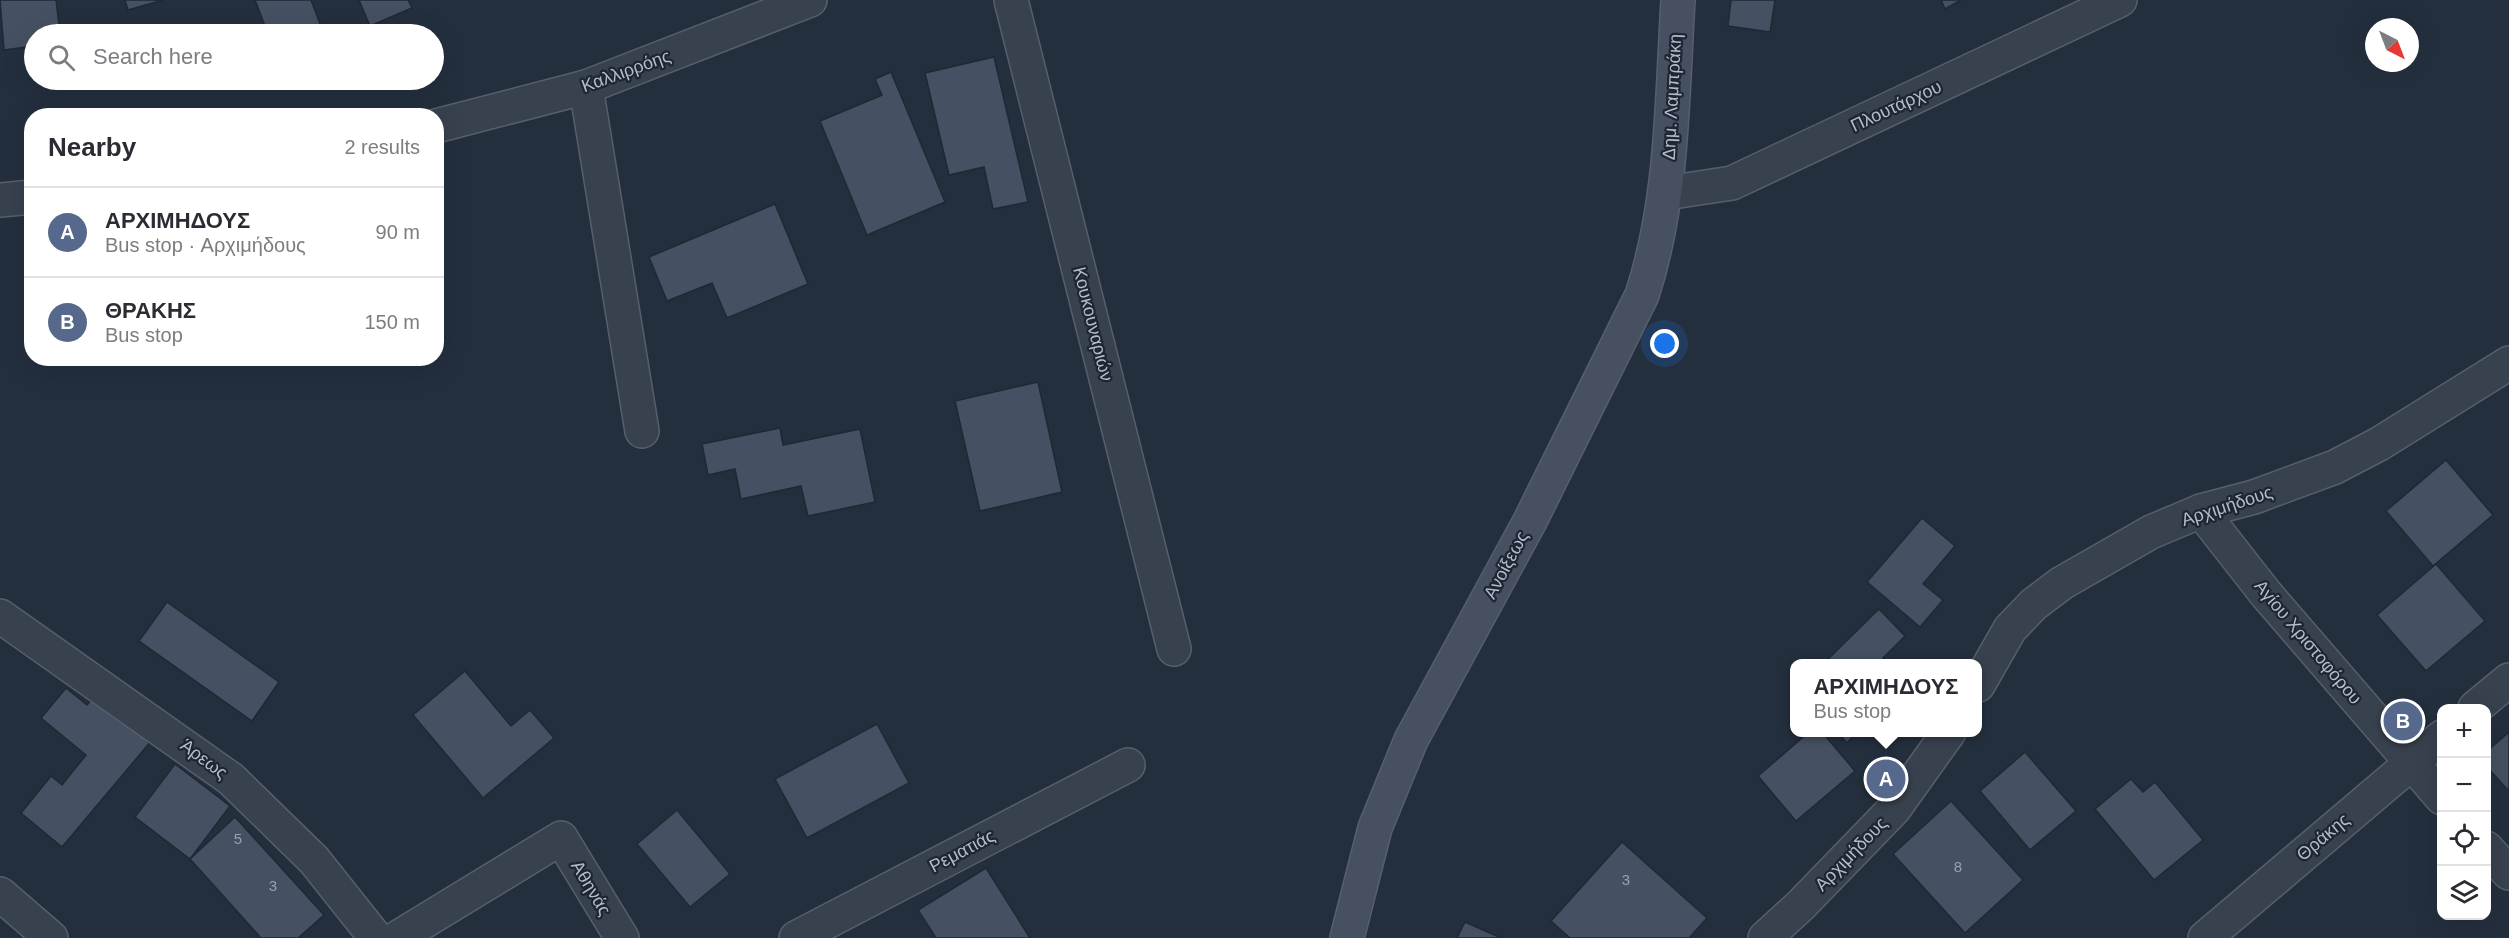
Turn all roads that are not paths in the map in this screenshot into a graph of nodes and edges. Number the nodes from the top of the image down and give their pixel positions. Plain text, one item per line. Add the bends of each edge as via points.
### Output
1 (810, 0) edge
2 (1011, 0) edge
3 (1678, 0) edge
4 (2120, 0) edge
5 (586, 87) junction
6 (444, 124) edge
7 (1666, 193) junction
8 (24, 198) edge
9 (0, 200) edge
10 (2509, 363) edge
11 (642, 431) dead end
12 (2201, 511) junction
13 (0, 616) edge
14 (1174, 649) dead end
15 (1982, 677) edge
16 (2509, 680) edge
17 (2480, 704) edge
18 (1945, 737) edge
19 (2437, 741) edge
20 (2410, 763) junction
21 (1128, 765) dead end
22 (2437, 793) edge
23 (2491, 853) edge
24 (2509, 873) edge
25 (0, 894) edge
26 (51, 938) edge
27 (376, 938) edge
28 (397, 938) edge
29 (622, 938) edge
30 (796, 938) edge
31 (1347, 938) edge
32 (1765, 938) edge
33 (2205, 938) edge

1 - 5 street, Καλλιρρόης
2 - 14 street, Κουκουναριών
3 - 7 street, Δημ. Λαμπράκη
4 - 7 street, Πλουτάρχου via 1732,183
5 - 6 street, Καλλιρρόης
5 - 11 street
7 - 31 street, Ανοίξεως via 1652,264 1622,341 1411,740 1376,828
8 - 9 street
10 - 12 street, Αρχιμήδους via 2335,467 2254,497
12 - 15 street, Αρχιμήδους via 2151,532 2062,583 2034,604 2010,629
12 - 20 street, Αγίου Χριστοφόρου
13 - 27 street, Άρεως via 231,779 314,860
16 - 17 street
18 - 32 street, Αρχιμήδους via 1894,810
19 - 20 street, Θράκης
20 - 22 street, Αγίου Χριστοφόρου
20 - 33 street, Θράκης
21 - 30 street, Ρεματιάς
23 - 24 street
25 - 26 street
28 - 29 street, Αθηνάς via 561,838

